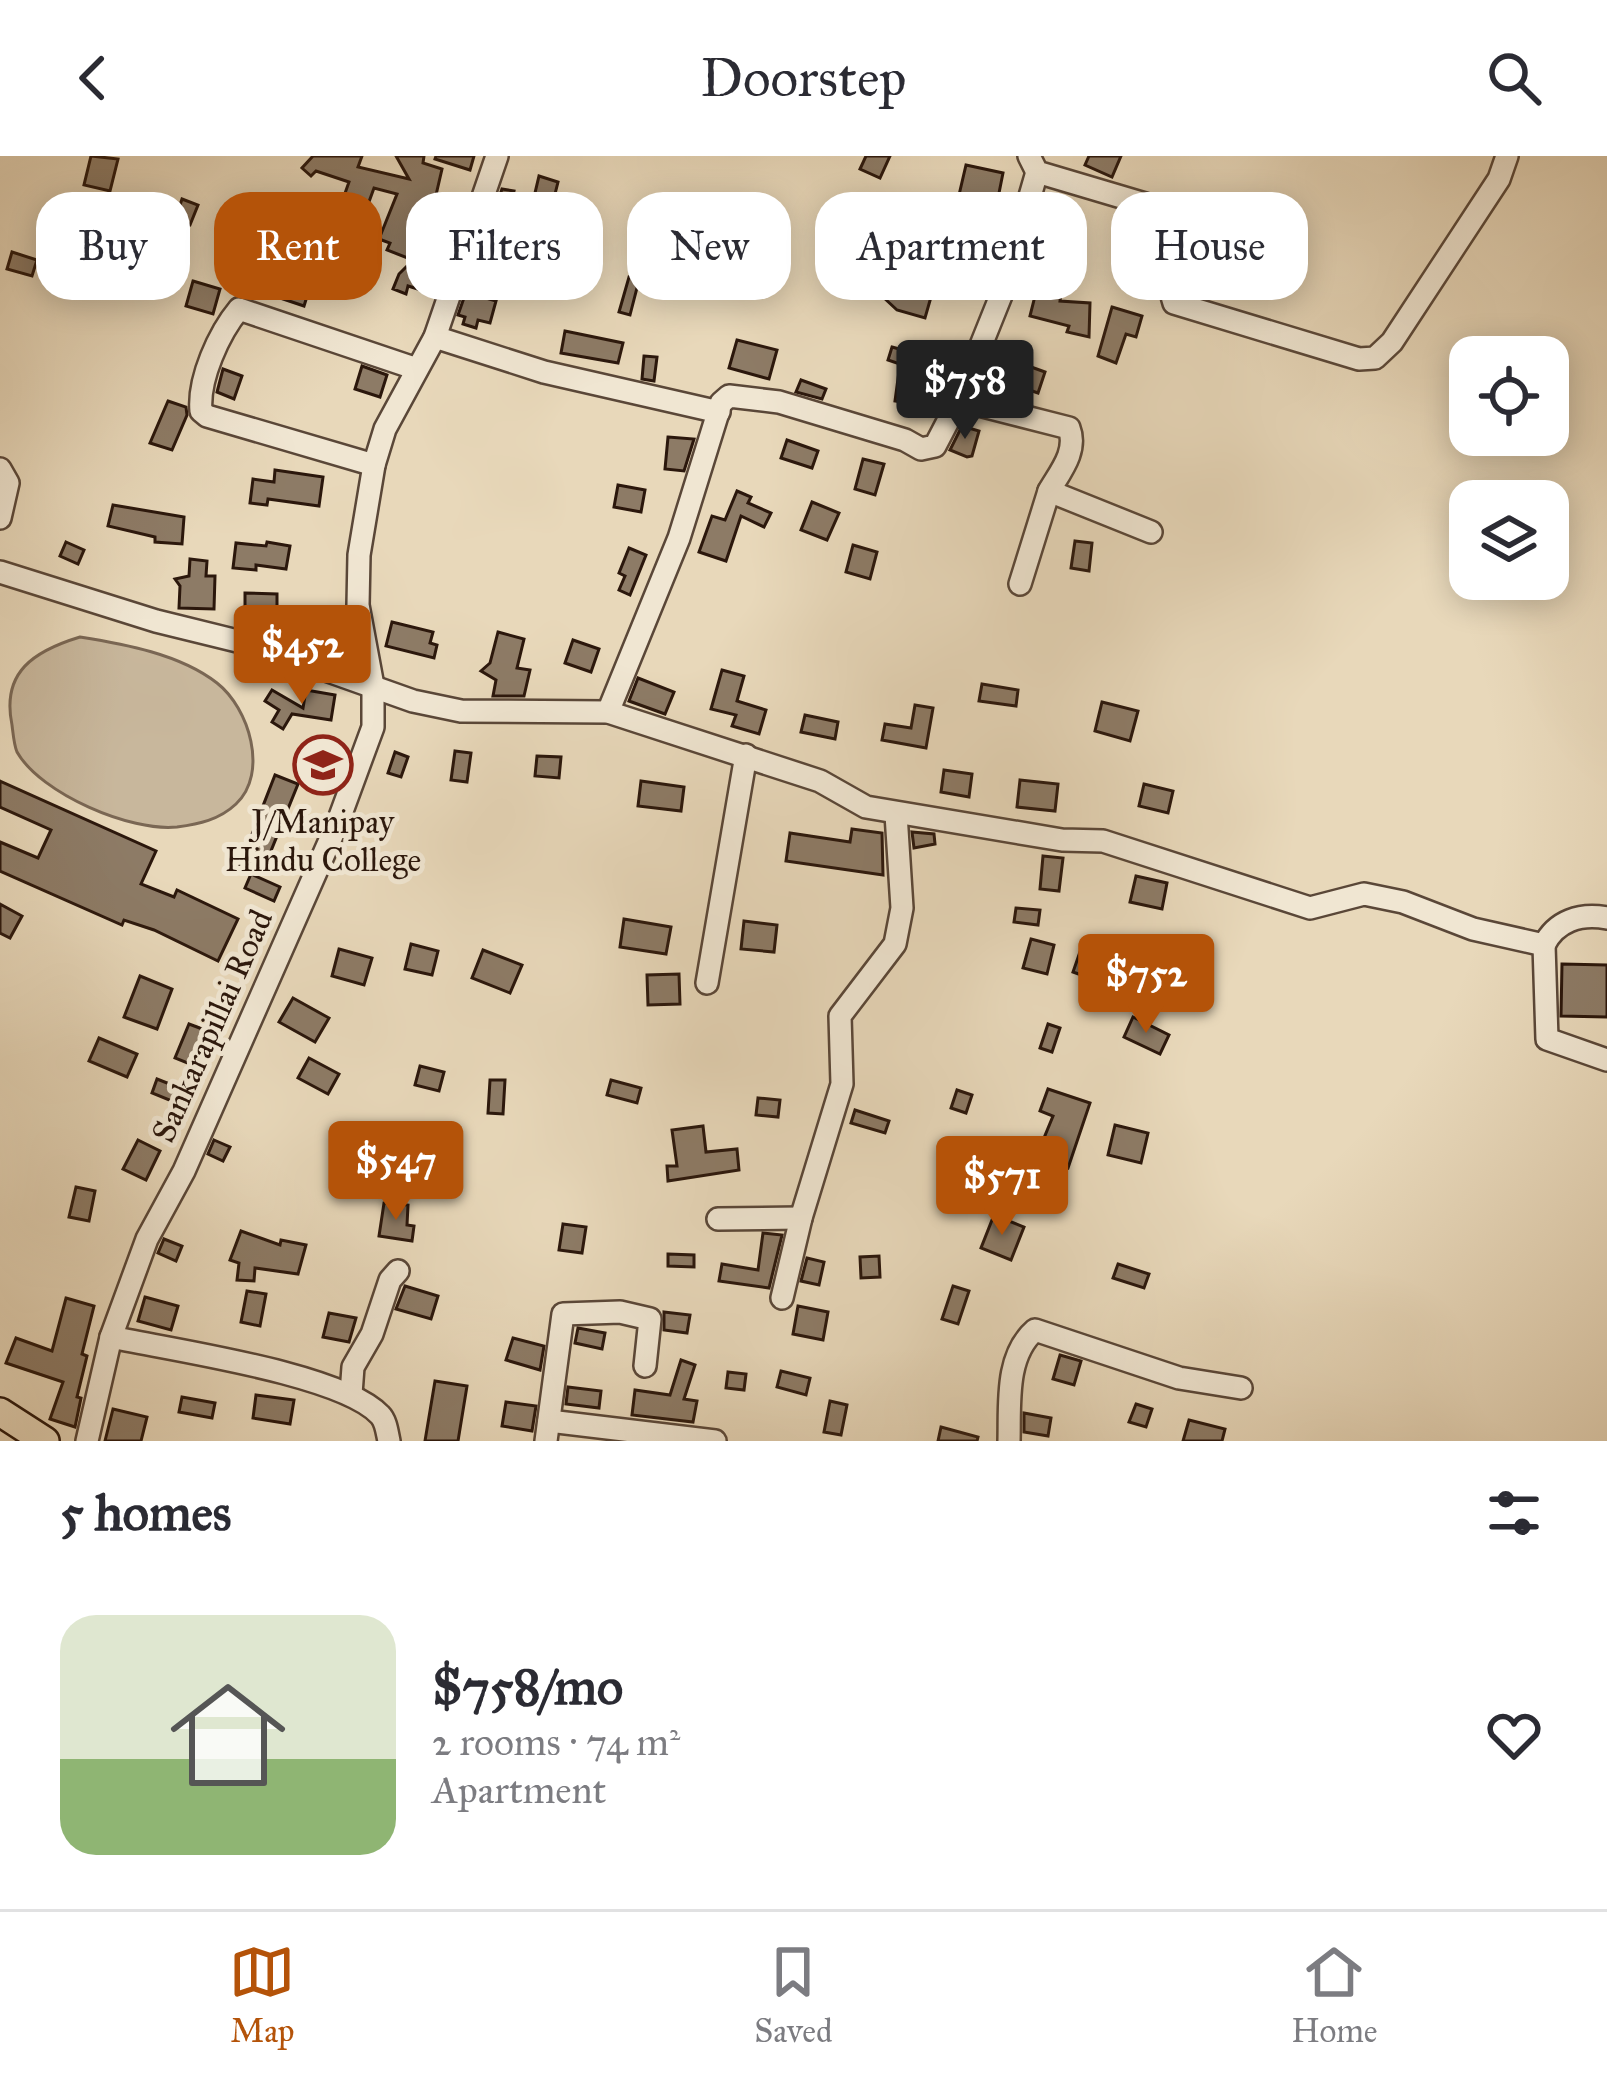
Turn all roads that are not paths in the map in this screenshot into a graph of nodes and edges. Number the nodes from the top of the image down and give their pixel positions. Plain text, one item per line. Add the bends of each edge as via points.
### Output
1 (497, 156) edge
2 (1507, 156) edge
3 (1033, 164) edge
4 (435, 337) junction
5 (417, 369) junction
6 (959, 400) junction
7 (719, 412) junction
8 (374, 465) junction
9 (0, 469) edge
10 (1049, 491) junction
11 (0, 518) edge
12 (1151, 532) dead end
13 (0, 572) edge
14 (1019, 584) dead end
15 (373, 686) junction
16 (608, 712) junction
17 (746, 755) junction
18 (896, 814) junction
19 (1607, 918) edge
20 (1544, 945) junction
21 (707, 983) dead end
22 (1607, 1060) edge
23 (801, 1218) junction
24 (718, 1219) dead end
25 (398, 1270) dead end
26 (782, 1298) dead end
27 (111, 1337) junction
28 (645, 1366) dead end
29 (1241, 1388) dead end
30 (351, 1394) junction
31 (0, 1412) edge
32 (548, 1431) edge
33 (45, 1441) edge
34 (87, 1441) edge
35 (389, 1441) edge
36 (715, 1441) edge
37 (1009, 1441) edge

1 - 4 street, Sankarapillai Road
2 - 3 street via 1392,342 1376,358 1359,359 1174,303 1172,219
3 - 6 street via 1002,293
4 - 5 street, Sankarapillai Road
4 - 7 street via 544,372
5 - 8 street, Sankarapillai Road
5 - 8 street via 239,309 212,360 200,399 207,416
6 - 7 street via 928,450 779,402 729,396
6 - 10 street via 1070,428 1070,454
7 - 16 street via 680,538
8 - 15 street, Sankarapillai Road via 358,605
9 - 11 street via 8,483
10 - 12 street
10 - 14 street
13 - 15 street
15 - 16 street via 460,711
15 - 27 street, Sankarapillai Road via 373,727 338,822 147,1239
16 - 17 street
17 - 18 street
17 - 21 street
18 - 20 street via 1103,841 1310,908 1364,894
18 - 23 street via 902,908 895,944 840,1016 842,1084
19 - 20 street via 1570,919
20 - 22 street via 1547,1039
23 - 24 street
23 - 26 street
25 - 30 street via 353,1367
27 - 30 street
27 - 34 street, Sankarapillai Road
28 - 32 street via 650,1318 563,1314
29 - 37 street via 1179,1378 1035,1330 1021,1342 1012,1378
30 - 35 street via 383,1418
31 - 33 main road
32 - 36 street

